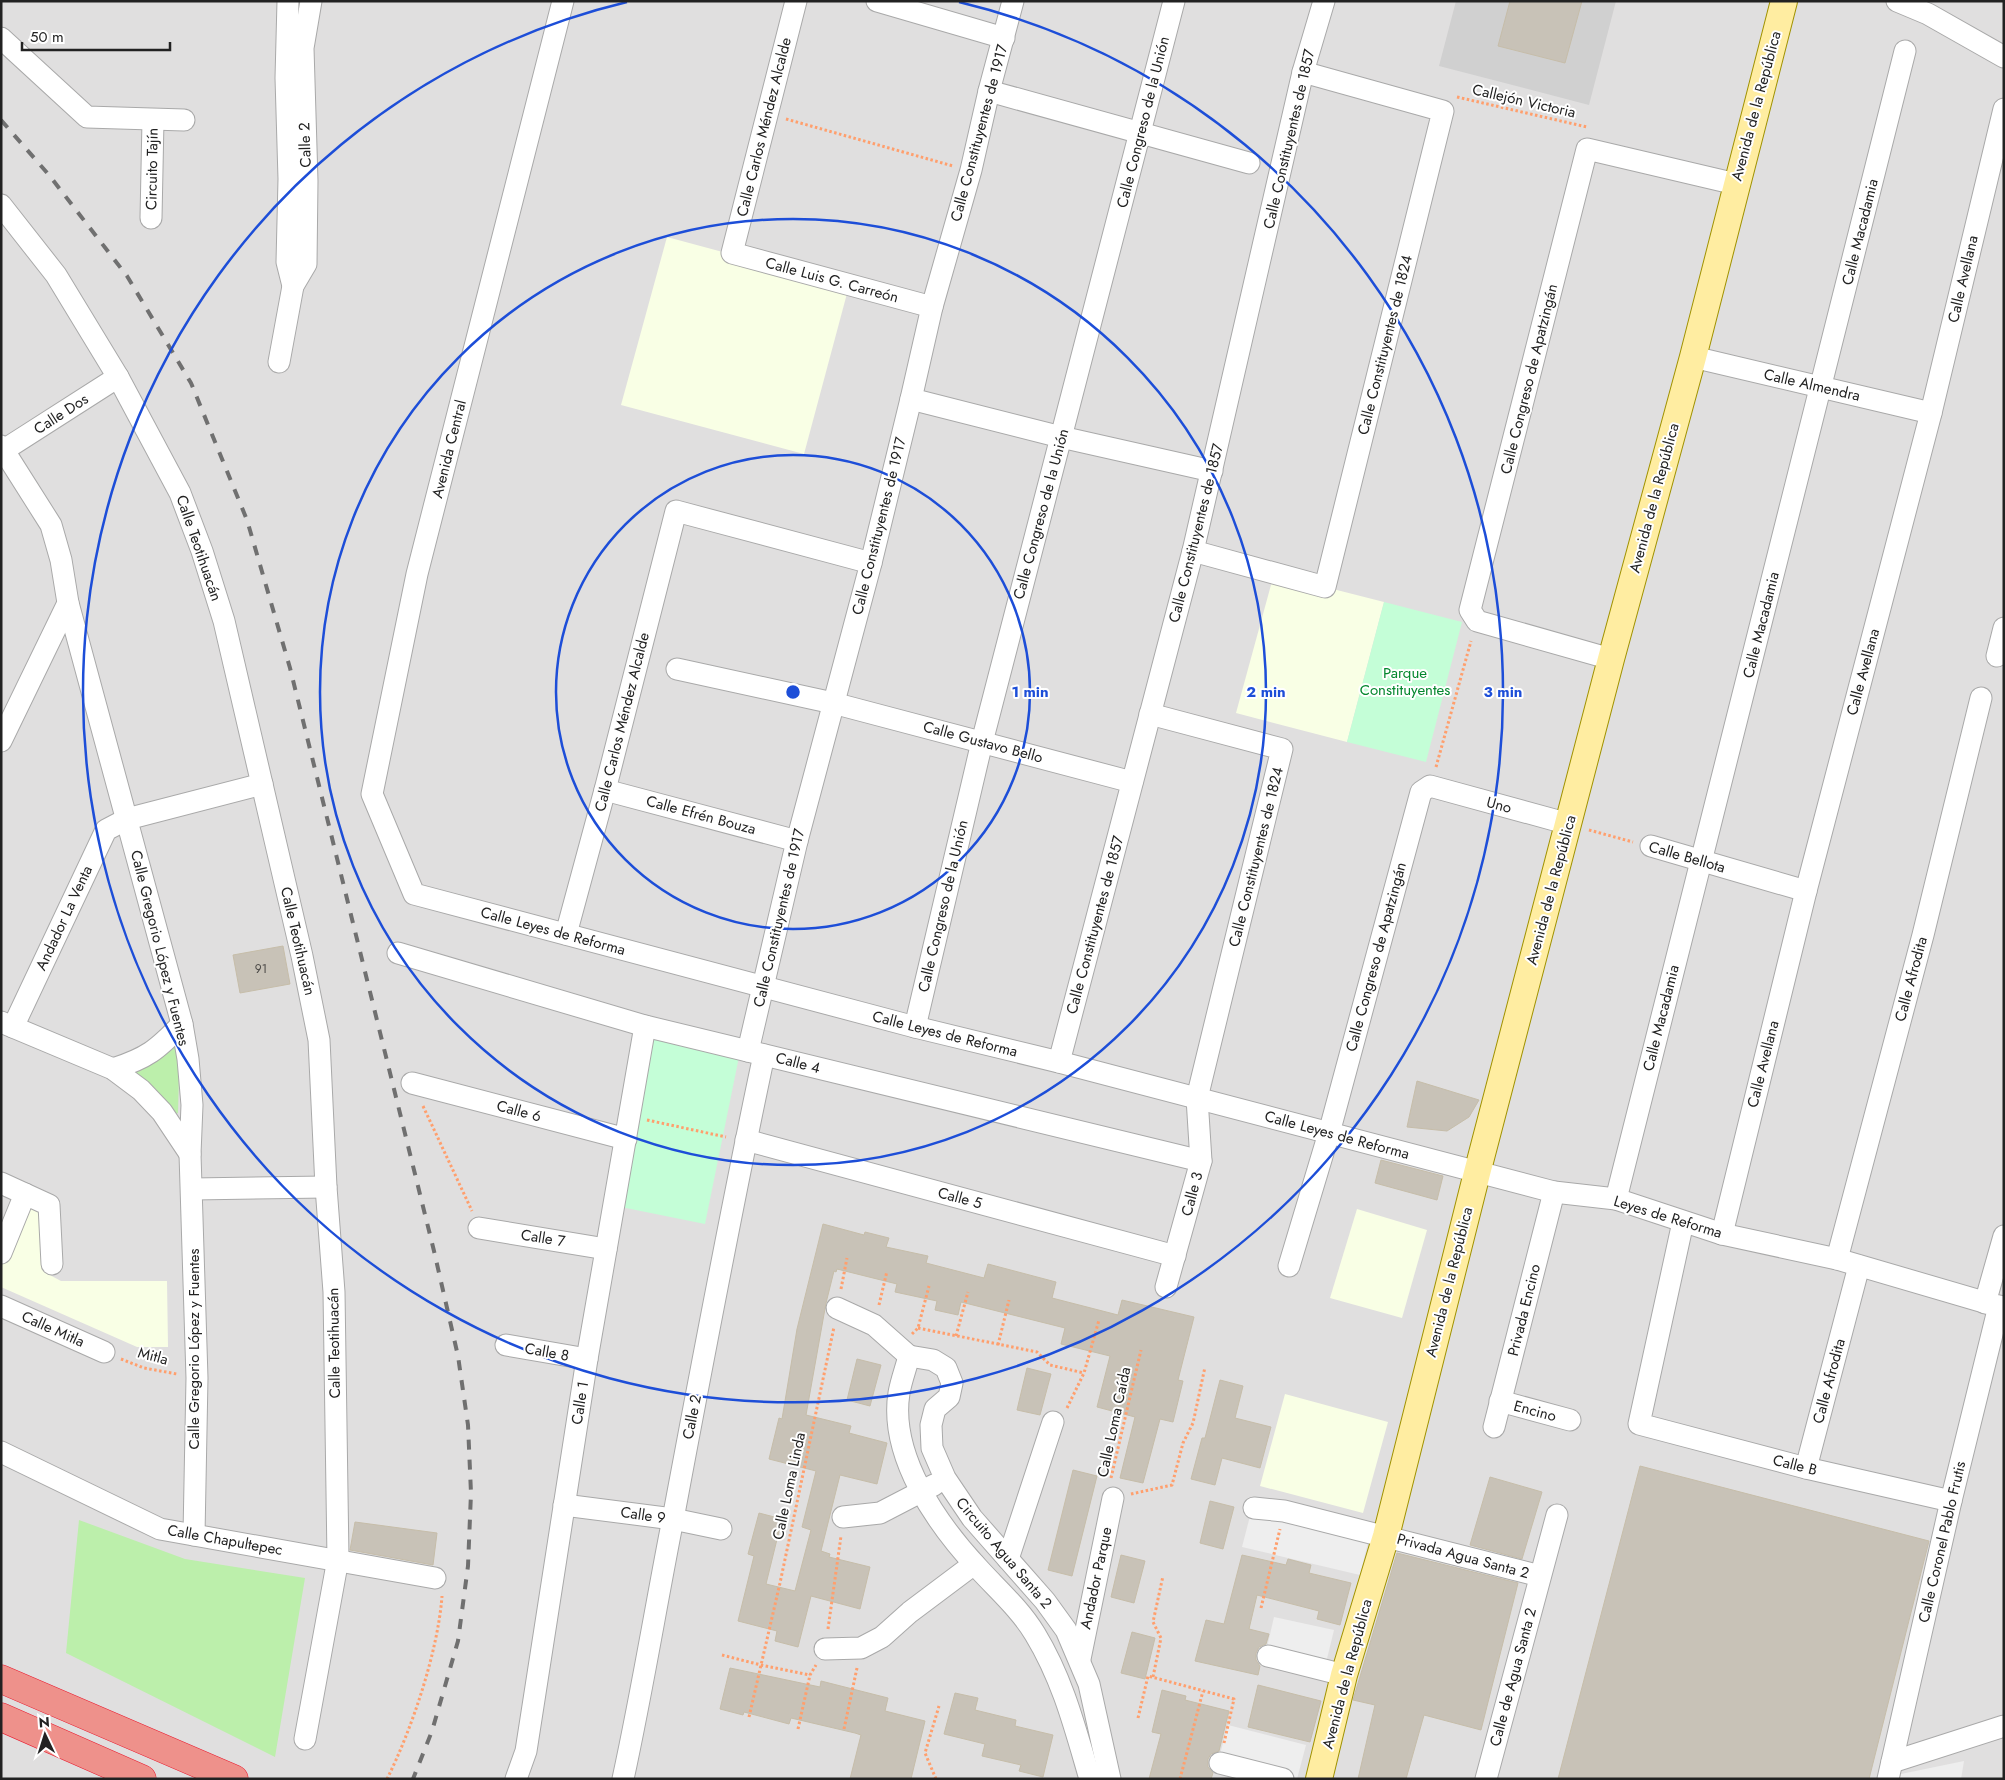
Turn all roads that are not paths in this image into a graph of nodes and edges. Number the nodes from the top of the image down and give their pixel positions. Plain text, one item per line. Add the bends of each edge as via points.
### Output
1 (288, 1) edge
2 (312, 1) edge
3 (563, 1) edge
4 (796, 1) edge
5 (877, 1) edge
6 (1013, 1) edge
7 (1174, 1) edge
8 (1324, 1) edge
9 (1784, 1) edge
10 (1897, 1) edge
11 (1, 38) edge
12 (1004, 38) junction
13 (1905, 51) dead end
14 (2004, 57) edge
15 (1303, 72) junction
16 (989, 91) junction
17 (2004, 109) edge
18 (153, 120) junction
19 (184, 120) dead end
20 (1142, 132) junction
21 (1250, 163) dead end
22 (1736, 184) junction
23 (1, 204) edge
24 (151, 218) dead end
25 (732, 254) joint
26 (292, 286) junction
27 (932, 308) junction
28 (1693, 357) junction
29 (279, 362) dead end
30 (118, 377) junction
31 (1821, 388) junction
32 (911, 399) junction
33 (1931, 412) junction
34 (1061, 437) junction
35 (3, 448) edge
36 (1212, 471) junction
37 (1193, 552) junction
38 (871, 563) junction
39 (68, 603) junction
40 (2004, 628) edge
41 (1997, 656) dead end
42 (1611, 660) junction
43 (677, 669) dead end
44 (1981, 698) dead end
45 (833, 703) junction
46 (1150, 714) junction
47 (3, 733) edge
48 (982, 742) junction
49 (1132, 782) junction
50 (262, 784) junction
51 (1430, 786) joint
52 (605, 790) junction
53 (127, 819) junction
54 (1569, 824) junction
55 (797, 841) junction
56 (1652, 846) road end
57 (1701, 860) junction
58 (1806, 892) junction
59 (414, 894) joint
60 (566, 934) junction
61 (398, 953) dead end
62 (763, 986) junction
63 (7, 1024) edge
64 (182, 1024) junction
65 (645, 1026) junction
66 (915, 1027) junction
67 (756, 1053) junction
68 (1059, 1062) junction
69 (113, 1069) junction
70 (412, 1083) road end
71 (1198, 1098) junction
72 (1330, 1133) junction
73 (626, 1139) junction
74 (745, 1145) junction
75 (190, 1154) junction
76 (1201, 1161) junction
77 (1477, 1172) junction
78 (1, 1183) edge
79 (326, 1187) junction
80 (192, 1189) junction
81 (1554, 1192) junction
82 (26, 1194) junction
83 (1616, 1199) junction
84 (1683, 1222) junction
85 (480, 1228) road end
86 (1722, 1234) junction
87 (2004, 1236) edge
88 (606, 1249) junction
89 (1, 1253) edge
90 (1175, 1256) junction
91 (1837, 1259) junction
92 (52, 1264) dead end
93 (1289, 1266) dead end
94 (1860, 1266) junction
95 (1166, 1287) dead end
96 (1, 1306) edge
97 (1996, 1306) edge
98 (838, 1308) road end
99 (506, 1345) dead end
100 (904, 1351) junction
101 (104, 1352) road end
102 (587, 1359) junction
103 (1500, 1401) junction
104 (1570, 1420) dead end
105 (1053, 1422) road end
106 (1494, 1427) dead end
107 (1, 1452) edge
108 (1806, 1468) junction
109 (945, 1478) junction
110 (921, 1492) junction
111 (1113, 1498) road end
112 (1951, 1501) junction
113 (564, 1505) junction
114 (1254, 1508) dead end
115 (1557, 1515) dead end
116 (843, 1517) road end
117 (673, 1519) junction
118 (721, 1529) dead end
119 (194, 1535) junction
120 (1386, 1536) junction
121 (1008, 1558) junction
122 (338, 1560) junction
123 (974, 1564) junction
124 (1540, 1576) junction
125 (435, 1578) road end
126 (825, 1650) road end
127 (1268, 1656) dead end
128 (1080, 1659) junction
129 (1344, 1675) junction
130 (1, 1679) edge
131 (1, 1716) edge
132 (2004, 1726) edge
133 (305, 1739) dead end
134 (1220, 1763) road end
135 (1890, 1770) edge
136 (142, 1779) edge
137 (234, 1779) edge
138 (516, 1779) edge
139 (623, 1779) edge
140 (1090, 1779) edge
141 (1110, 1779) edge
142 (1283, 1779) edge
143 (1319, 1779) edge
144 (1486, 1779) edge

1 - 26 street, Calle 2 via 288,262
2 - 26 street, Calle 2 via 302,58 307,181 306,264
3 - 59 street, Avenida Central via 417,574 372,794
4 - 25 street, Calle Carlos Méndez Alcalde
5 - 12 street
6 - 12 street, Calle Constituyentes de 1917
7 - 20 street, Calle Congreso de la Unión
8 - 15 street, Calle Constituyentes de 1857
9 - 22 main road, Avenida de la República
10 - 14 street via 1928,14
11 - 18 street, Circuito Tajín via 88,117
12 - 16 street, Calle Constituyentes de 1917
13 - 31 street, Calle Macadamia
15 - 36 street, Calle Constituyentes de 1857
15 - 37 street, Calle Constituyentes de 1824 via 1443,112 1324,587
16 - 20 street
16 - 27 street, Calle Constituyentes de 1917 via 971,170
17 - 33 street, Calle Avellana
18 - 19 street, Circuito Tajín
18 - 24 street, Circuito Tajín
20 - 21 street
20 - 34 street, Calle Congreso de la Unión
22 - 28 main road, Avenida de la República
22 - 42 street, Calle Congreso de Apatzingán via 1587,149 1470,610 1477,621
23 - 30 street, Calle Teotihuacán via 56,275
25 - 27 street, Calle Luis G. Carreón
26 - 29 street, Calle 2
27 - 32 street, Calle Constituyentes de 1917
28 - 31 street, Calle Almendra
28 - 42 main road, Avenida de la República
30 - 35 street, Calle Dos
30 - 50 street, Calle Teotihuacán via 180,493 202,551 224,621
31 - 33 street, Calle Almendra
31 - 57 street, Calle Macadamia
32 - 34 street
32 - 38 street, Calle Constituyentes de 1917
33 - 58 street, Calle Avellana
34 - 36 street
34 - 48 street, Calle Congreso de la Unión
35 - 39 street, Calle Gregorio López y Fuentes via 51,525
36 - 37 street, Calle Constituyentes de 1857
37 - 46 street, Calle Constituyentes de 1857
38 - 45 street, Calle Constituyentes de 1917
38 - 52 street, Calle Carlos Méndez Alcalde via 676,511
39 - 47 street
39 - 53 street, Calle Gregorio López y Fuentes
40 - 41 street
42 - 54 main road, Avenida de la República
43 - 45 street, Calle Gustavo Bello
44 - 91 street, Calle Afrodita via 1923,935
45 - 48 street, Calle Gustavo Bello
45 - 55 street, Calle Constituyentes de 1917
46 - 49 street, Calle Constituyentes de 1857
46 - 71 street, Calle Constituyentes de 1824 via 1282,748
48 - 49 street, Calle Gustavo Bello
48 - 66 street, Calle Congreso de la Unión
49 - 68 street, Calle Constituyentes de 1857
50 - 53 street, Andador La Venta
50 - 79 street, Calle Teotihuacán via 319,1040
51 - 54 street, Uno
51 - 72 street, Calle Congreso de Apatzingán via 1421,792
52 - 55 street, Calle Efrén Bouza
52 - 60 street, Calle Carlos Méndez Alcalde
53 - 63 street, Andador La Venta via 106,830
53 - 64 street, Calle Gregorio López y Fuentes
54 - 77 main road, Avenida de la República
55 - 62 street, Calle Constituyentes de 1917
56 - 57 street, Calle Bellota
57 - 58 street, Calle Bellota
57 - 83 street, Calle Macadamia
58 - 86 street, Calle Avellana
59 - 60 street, Calle Leyes de Reforma
60 - 62 street, Calle Leyes de Reforma
61 - 65 street, Calle 4
62 - 66 street, Calle Leyes de Reforma
62 - 67 street, Calle Constituyentes de 1917
63 - 69 street
64 - 69 street via 146,1056
64 - 75 street, Calle Gregorio López y Fuentes via 192,1105
65 - 67 street, Calle 4
65 - 73 street, Calle 1
66 - 68 street, Calle Leyes de Reforma
67 - 74 street, Calle 2
67 - 76 street, Calle 4
68 - 71 street, Calle Leyes de Reforma
69 - 75 street via 141,1090 162,1112
70 - 73 street, Calle 6
71 - 72 street, Calle Leyes de Reforma
71 - 76 street, Calle 3
72 - 77 street, Calle Leyes de Reforma
72 - 93 street, Calle Congreso de Apatzingán
73 - 88 street, Calle 1
74 - 90 street, Calle 5
74 - 117 street, Calle 2
75 - 80 street, Calle Gregorio López y Fuentes
76 - 90 street, Calle 3
77 - 81 street, Leyes de Reforma
77 - 120 main road, Avenida de la República
78 - 82 street
79 - 80 street
79 - 122 street, Calle Teotihuacán via 334,1292
80 - 119 street, Calle Gregorio López y Fuentes via 197,1378
81 - 83 street, Leyes de Reforma
81 - 103 street, Privada Encino
82 - 89 street
82 - 92 street via 49,1205
83 - 84 street, Leyes de Reforma
84 - 86 street, Leyes de Reforma
84 - 108 street, Calle B via 1639,1424
85 - 88 street, Calle 7
86 - 91 street, Leyes de Reforma
87 - 97 street, Calle Coronel Pablo Frutis
88 - 102 street, Calle 1
90 - 95 street, Calle 3
91 - 94 street, Leyes de Reforma
94 - 97 street
94 - 108 street, Calle Afrodita
96 - 101 street, Calle Mitla
97 - 112 street, Calle Coronel Pablo Frutis
98 - 100 street via 874,1325
99 - 102 street, Calle 8
100 - 109 street, Circuito Agua Santa 2 via 933,1360 946,1368 952,1383 948,1397 935,1409 931,1425 932,1448
100 - 110 street, Circuito Agua Santa 2 via 899,1423 906,1457
102 - 113 street, Calle 1
103 - 104 street, Encino
103 - 106 street, Privada Encino
105 - 121 street
107 - 119 street, Calle Chapultepec via 160,1528
108 - 112 street, Calle B
109 - 110 street
109 - 121 street, Circuito Agua Santa 2 via 972,1518
110 - 116 street via 880,1513
110 - 123 street, Circuito Agua Santa 2
111 - 128 street, Andador Parque
112 - 135 street, Calle Coronel Pablo Frutis
113 - 117 street, Calle 9
113 - 138 street, Calle 1 via 526,1752
114 - 120 street, Privada Agua Santa 2 via 1284,1511
115 - 124 street, Calle de Agua Santa 2
117 - 118 street, Calle 9
117 - 139 street, Calle 2
119 - 122 street, Calle Chapultepec
120 - 124 street, Privada Agua Santa 2
120 - 129 main road, Avenida de la República
121 - 128 street, Circuito Agua Santa 2 via 1066,1630
122 - 125 street, Calle Chapultepec
122 - 133 street, Calle Teotihuacán
123 - 126 street via 882,1637 862,1648
123 - 140 street, Circuito Agua Santa 2 via 1034,1632 1053,1666 1064,1690
124 - 144 street, Calle de Agua Santa 2
127 - 129 street
128 - 141 street, Circuito Agua Santa 2 via 1089,1684
129 - 143 main road, Avenida de la República
130 - 137 highway
131 - 136 highway
132 - 135 street
134 - 142 street

